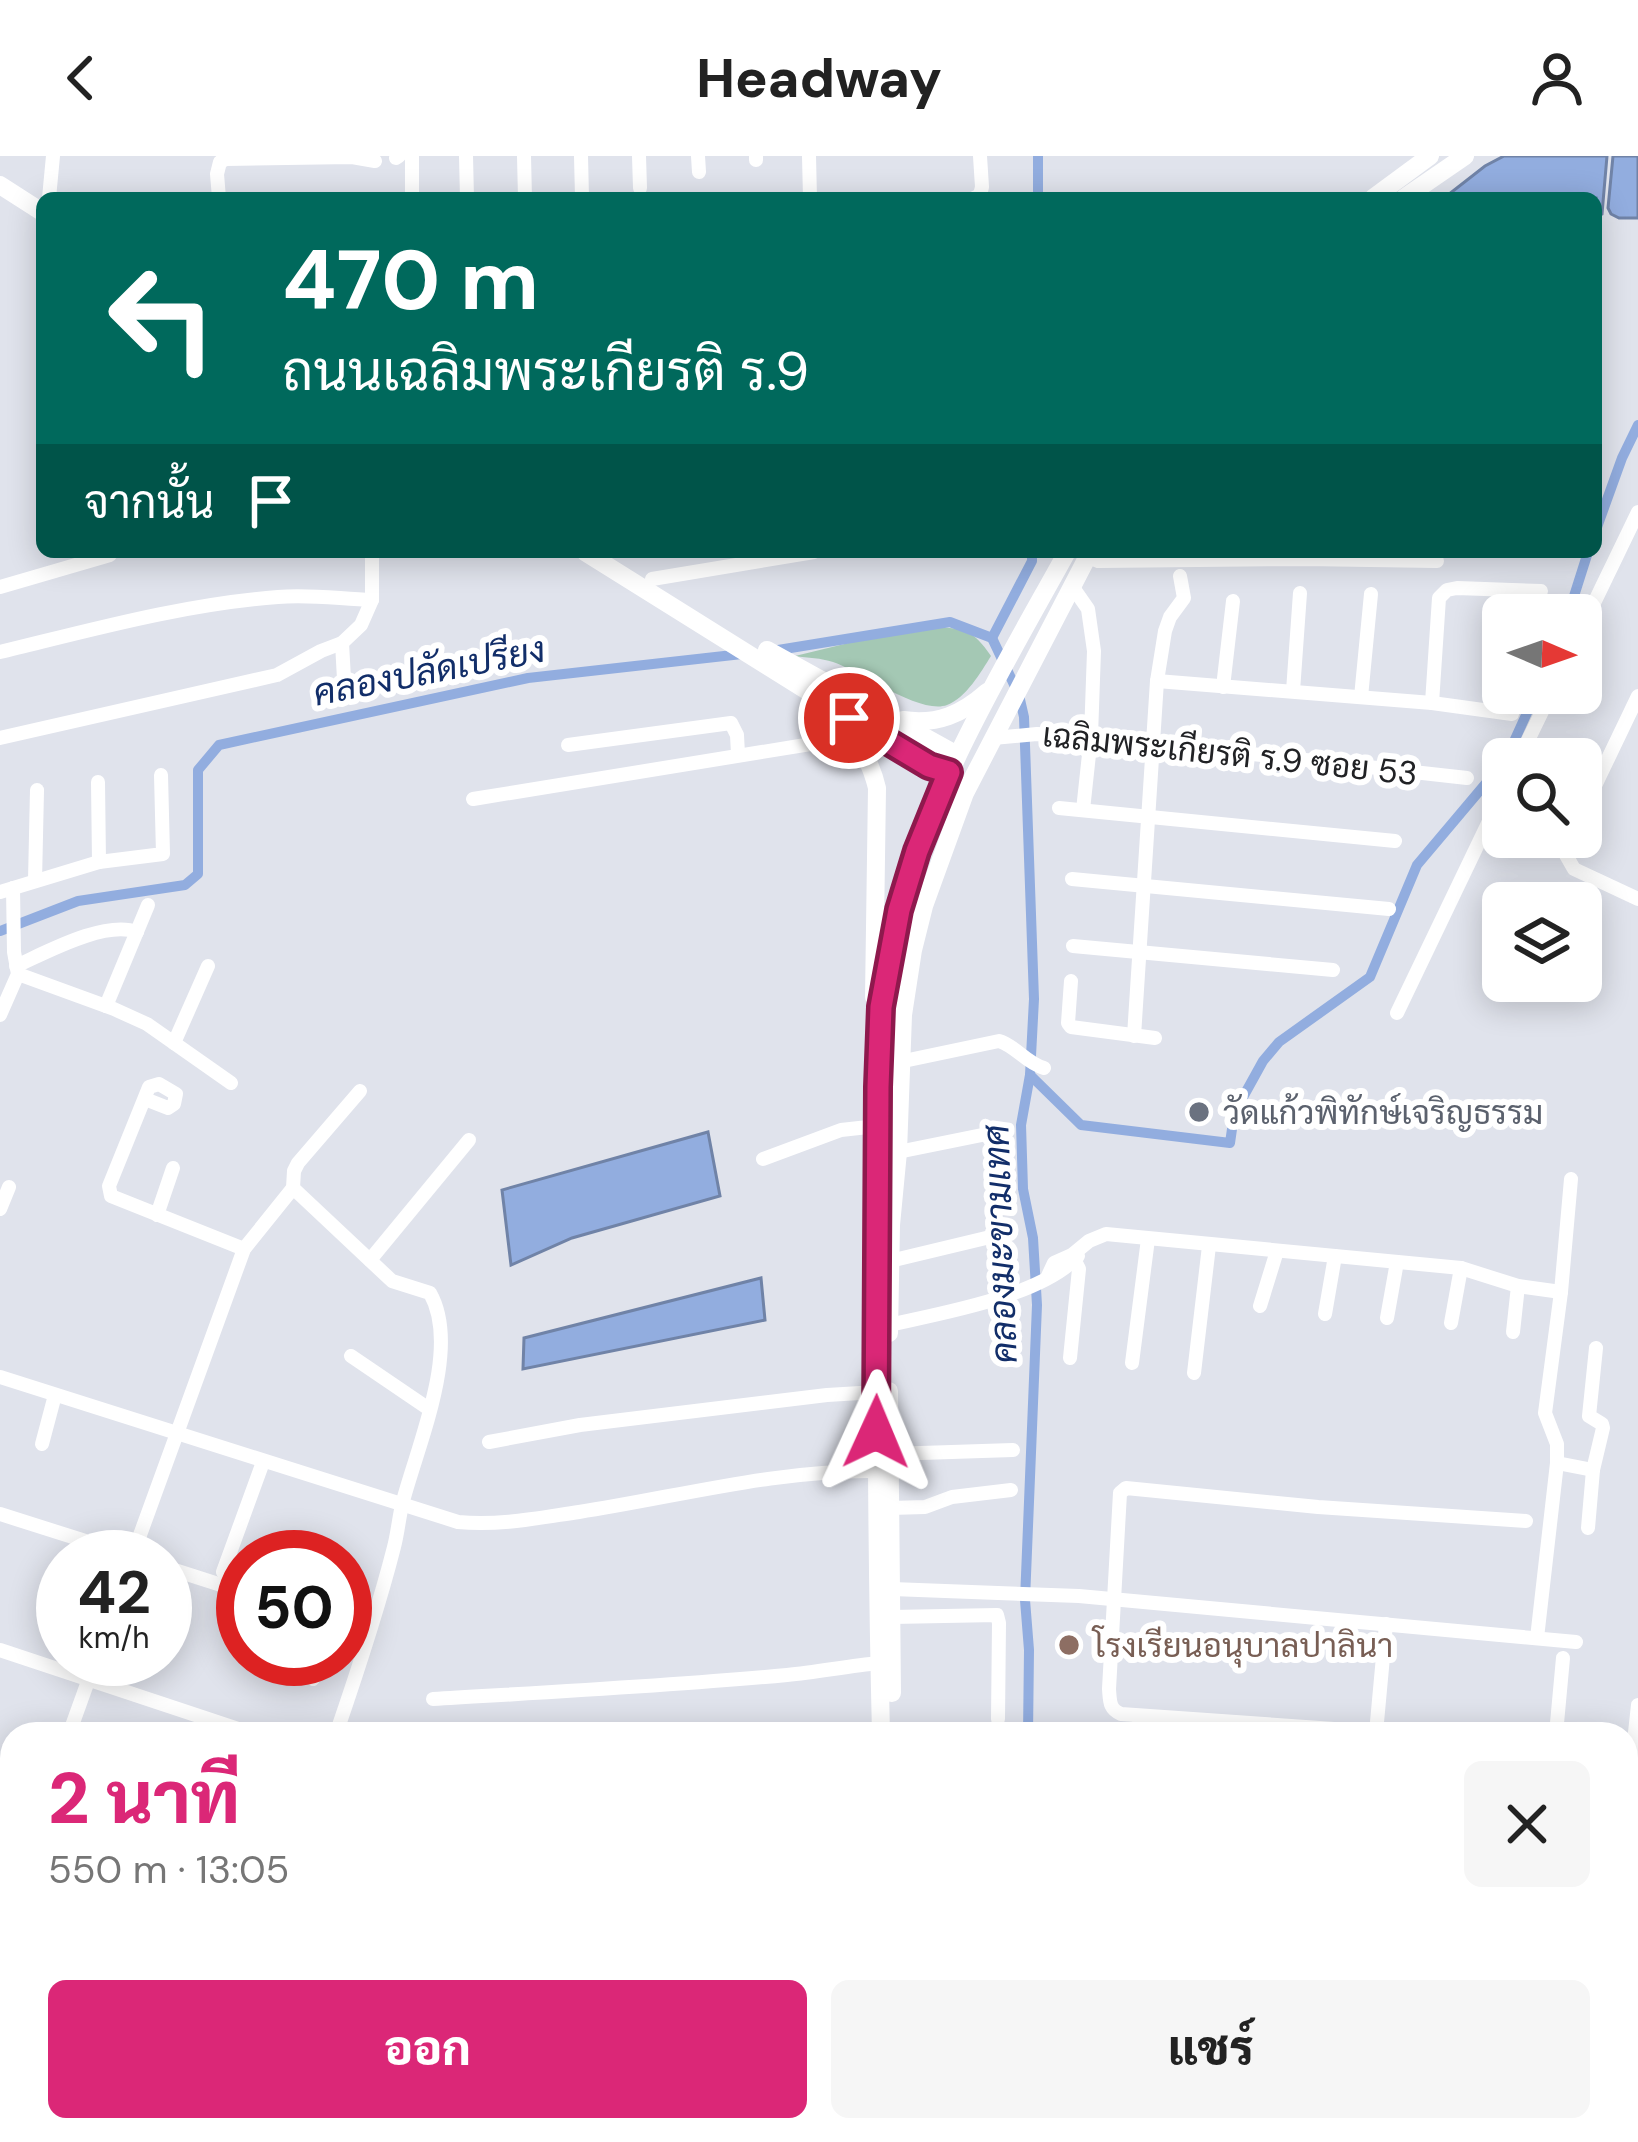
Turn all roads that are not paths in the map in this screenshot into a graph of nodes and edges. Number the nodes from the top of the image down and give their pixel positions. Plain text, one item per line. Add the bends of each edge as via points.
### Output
1 (53, 156) edge
2 (466, 156) edge
3 (524, 156) edge
4 (580, 156) edge
5 (639, 156) edge
6 (809, 156) edge
7 (980, 156) edge
8 (1430, 156) edge
9 (1465, 156) edge
10 (355, 157) edge
11 (403, 157) edge
12 (375, 161) dead end
13 (0, 185) edge
14 (640, 188) dead end
15 (50, 192) edge
16 (219, 192) edge
17 (411, 192) edge
18 (467, 192) edge
19 (525, 192) edge
20 (582, 192) edge
21 (810, 192) edge
22 (981, 192) edge
23 (1381, 192) edge
24 (1413, 192) edge
25 (0, 199) edge
26 (36, 208) edge
27 (36, 220) edge
28 (1638, 512) edge
29 (97, 558) edge
30 (372, 558) edge
31 (595, 558) edge
32 (617, 558) edge
33 (778, 558) edge
34 (1064, 558) edge
35 (1087, 558) edge
36 (1094, 558) edge
37 (1437, 561) dead end
38 (1180, 576) dead end
39 (652, 579) junction
40 (1072, 586) junction
41 (0, 587) edge
42 (1541, 591) dead end
43 (1300, 593) dead end
44 (1371, 594) dead end
45 (1598, 594) edge
46 (372, 600) junction
47 (1233, 601) dead end
48 (730, 635) junction
49 (342, 643) junction
50 (0, 652) edge
51 (776, 663) junction
52 (996, 681) junction
53 (1156, 681) junction
54 (1223, 686) junction
55 (1293, 691) junction
56 (1638, 696) edge
57 (345, 697) dead end
58 (1361, 697) junction
59 (817, 698) junction
60 (1432, 704) junction
61 (1482, 710) edge
62 (893, 718) junction
63 (1091, 736) junction
64 (854, 737) junction
65 (993, 737) junction
66 (0, 738) edge
67 (1153, 742) junction
68 (568, 746) dead end
69 (738, 754) junction
70 (956, 764) junction
71 (1602, 771) edge
72 (161, 775) dead end
73 (1467, 778) dead end
74 (98, 782) dead end
75 (37, 790) dead end
76 (965, 793) junction
77 (473, 799) dead end
78 (1059, 808) dead end
79 (1083, 810) junction
80 (1147, 815) junction
81 (1482, 836) edge
82 (1395, 841) dead end
83 (1568, 858) edge
84 (99, 862) junction
85 (1072, 879) dead end
86 (35, 880) junction
87 (1144, 884) junction
88 (9, 894) edge
89 (1638, 899) edge
90 (148, 905) dead end
91 (1390, 909) dead end
92 (137, 932) junction
93 (1073, 946) dead end
94 (1140, 950) junction
95 (16, 964) junction
96 (208, 966) dead end
97 (1333, 970) dead end
98 (1071, 981) dead end
99 (110, 1007) junction
100 (1397, 1012) dead end
101 (0, 1016) edge
102 (1135, 1036) junction
103 (1155, 1038) dead end
104 (174, 1043) junction
105 (878, 1047) junction
106 (899, 1062) junction
107 (1044, 1068) dead end
108 (231, 1084) dead end
109 (361, 1091) dead end
110 (145, 1099) dead end
111 (878, 1126) junction
112 (982, 1135) dead end
113 (469, 1139) dead end
114 (898, 1152) junction
115 (763, 1159) dead end
116 (173, 1168) dead end
117 (1571, 1179) dead end
118 (9, 1187) dead end
119 (293, 1188) junction
120 (0, 1209) edge
121 (157, 1215) junction
122 (1011, 1232) dead end
123 (1148, 1239) junction
124 (1209, 1246) junction
125 (244, 1249) junction
126 (1276, 1251) junction
127 (1335, 1256) junction
128 (1074, 1258) junction
129 (370, 1260) junction
130 (890, 1261) junction
131 (1397, 1262) junction
132 (1461, 1268) junction
133 (1517, 1286) junction
134 (1561, 1292) junction
135 (1260, 1306) dead end
136 (1325, 1314) dead end
137 (1387, 1318) dead end
138 (1451, 1323) dead end
139 (889, 1325) junction
140 (1513, 1332) dead end
141 (1595, 1348) dead end
142 (351, 1355) dead end
143 (1070, 1358) dead end
144 (1132, 1363) dead end
145 (1194, 1373) dead end
146 (0, 1377) edge
147 (877, 1392) junction
148 (56, 1395) junction
149 (429, 1409) junction
150 (177, 1434) junction
151 (489, 1442) dead end
152 (42, 1444) dead end
153 (1013, 1450) dead end
154 (263, 1462) junction
155 (1556, 1463) junction
156 (885, 1465) junction
157 (1593, 1470) junction
158 (1011, 1490) dead end
159 (402, 1505) junction
160 (890, 1508) junction
161 (0, 1514) edge
162 (1526, 1521) dead end
163 (1588, 1528) dead end
164 (50, 1530) edge
165 (143, 1530) edge
166 (238, 1530) edge
167 (892, 1589) junction
168 (1114, 1600) junction
169 (892, 1617) junction
170 (372, 1619) edge
171 (1386, 1624) junction
172 (1537, 1638) junction
173 (1576, 1642) dead end
174 (0, 1650) edge
175 (1563, 1658) dead end
176 (36, 1662) edge
177 (879, 1663) junction
178 (86, 1686) edge
179 (110, 1686) edge
180 (351, 1686) edge
181 (433, 1699) dead end
182 (1139, 1716) junction
183 (998, 1719) dead end
184 (73, 1722) edge
185 (217, 1722) edge
186 (340, 1722) edge
187 (880, 1722) edge
188 (893, 1722) edge
189 (1139, 1722) edge
190 (1228, 1722) edge
191 (1377, 1722) edge
192 (1557, 1722) edge

1 - 15 street
2 - 18 street
3 - 19 street
4 - 20 street
5 - 14 street
6 - 21 street
7 - 22 street
8 - 23 main road
9 - 24 main road
10 - 12 street
10 - 16 street via 226,159 218,167
11 - 17 street
13 - 26 main road
25 - 27 main road
28 - 45 street
29 - 41 street
30 - 46 street
31 - 48 main road
32 - 39 main road
33 - 39 street
34 - 52 main road
35 - 40 main road
36 - 37 street
38 - 53 street via 1184,598 1165,631
39 - 48 main road
40 - 63 street via 1091,627
40 - 65 main road
42 - 60 street via 1442,593
43 - 55 street
44 - 58 street
46 - 49 street via 362,625
46 - 50 street via 273,597
47 - 54 street
48 - 51 main road
49 - 57 street
49 - 66 street via 277,675
51 - 59 main road
51 - 62 main road
52 - 62 main road via 955,715
52 - 70 main road
53 - 54 street
53 - 67 street
54 - 55 street
55 - 58 street
56 - 71 street
58 - 60 street
59 - 64 main road
59 - 70 main road via 929,766
60 - 61 street
62 - 70 main road
63 - 65 street, เฉลิมพระเกียรติ ร.9 ซอย 53
63 - 67 street, เฉลิมพระเกียรติ ร.9 ซอย 53
63 - 79 street
64 - 69 street
64 - 105 main road via 877,788
65 - 70 main road
65 - 76 main road
67 - 73 street, เฉลิมพระเกียรติ ร.9 ซอย 53
67 - 80 street
68 - 69 street via 731,723
69 - 77 street
70 - 76 main road
70 - 105 main road via 899,910
72 - 84 street via 163,854
74 - 84 street
75 - 86 street
76 - 106 main road via 914,950
78 - 79 street
79 - 80 street
80 - 82 street
80 - 87 street
81 - 100 street
83 - 89 street
84 - 86 street
85 - 87 street
86 - 88 street
87 - 91 street
87 - 94 street
88 - 95 street
90 - 92 street
92 - 95 street via 112,929
92 - 99 street
93 - 94 street
94 - 97 street
94 - 102 street
95 - 99 street
95 - 101 street
96 - 104 street
98 - 102 street via 1071,1027
99 - 104 street
102 - 103 street
104 - 108 street
105 - 111 main road
106 - 107 street via 999,1041
106 - 114 main road
109 - 119 street via 298,1163
110 - 121 street via 109,1192
111 - 115 street via 842,1130
111 - 147 main road
112 - 114 street
113 - 129 street
114 - 130 main road
116 - 121 street
117 - 134 street
118 - 120 street
119 - 125 street
119 - 129 street
121 - 125 street
122 - 130 street
123 - 124 street
123 - 128 street via 1106,1234
123 - 144 street
124 - 126 street
124 - 145 street
125 - 150 street
126 - 127 street
126 - 135 street
127 - 131 street
127 - 136 street
128 - 139 street via 1062,1273 982,1304
128 - 143 street
129 - 149 street via 435,1303 440,1336
130 - 139 main road
131 - 132 street
131 - 137 street
132 - 133 street
132 - 138 street
133 - 134 street
133 - 140 street
134 - 155 street via 1545,1413
139 - 156 main road
141 - 157 street via 1588,1416 1603,1428
142 - 149 street
146 - 148 street
147 - 151 street
147 - 156 main road
148 - 150 street
148 - 152 street
149 - 159 street
150 - 154 street
150 - 165 street
153 - 156 street
154 - 159 street
154 - 166 street
155 - 157 street
155 - 172 street
156 - 159 street via 497,1524
156 - 160 main road
156 - 177 main road
157 - 163 street
158 - 160 street
159 - 170 street
160 - 167 main road
161 - 164 street
162 - 168 street via 1126,1488
167 - 168 street
167 - 169 main road
168 - 171 street
168 - 182 street via 1110,1704
169 - 183 street via 997,1615
169 - 188 main road
171 - 172 street
171 - 191 street
172 - 173 street
174 - 176 street
175 - 192 street
177 - 181 street
177 - 187 main road
178 - 184 street
179 - 185 street
180 - 186 street
182 - 189 street
182 - 190 street

